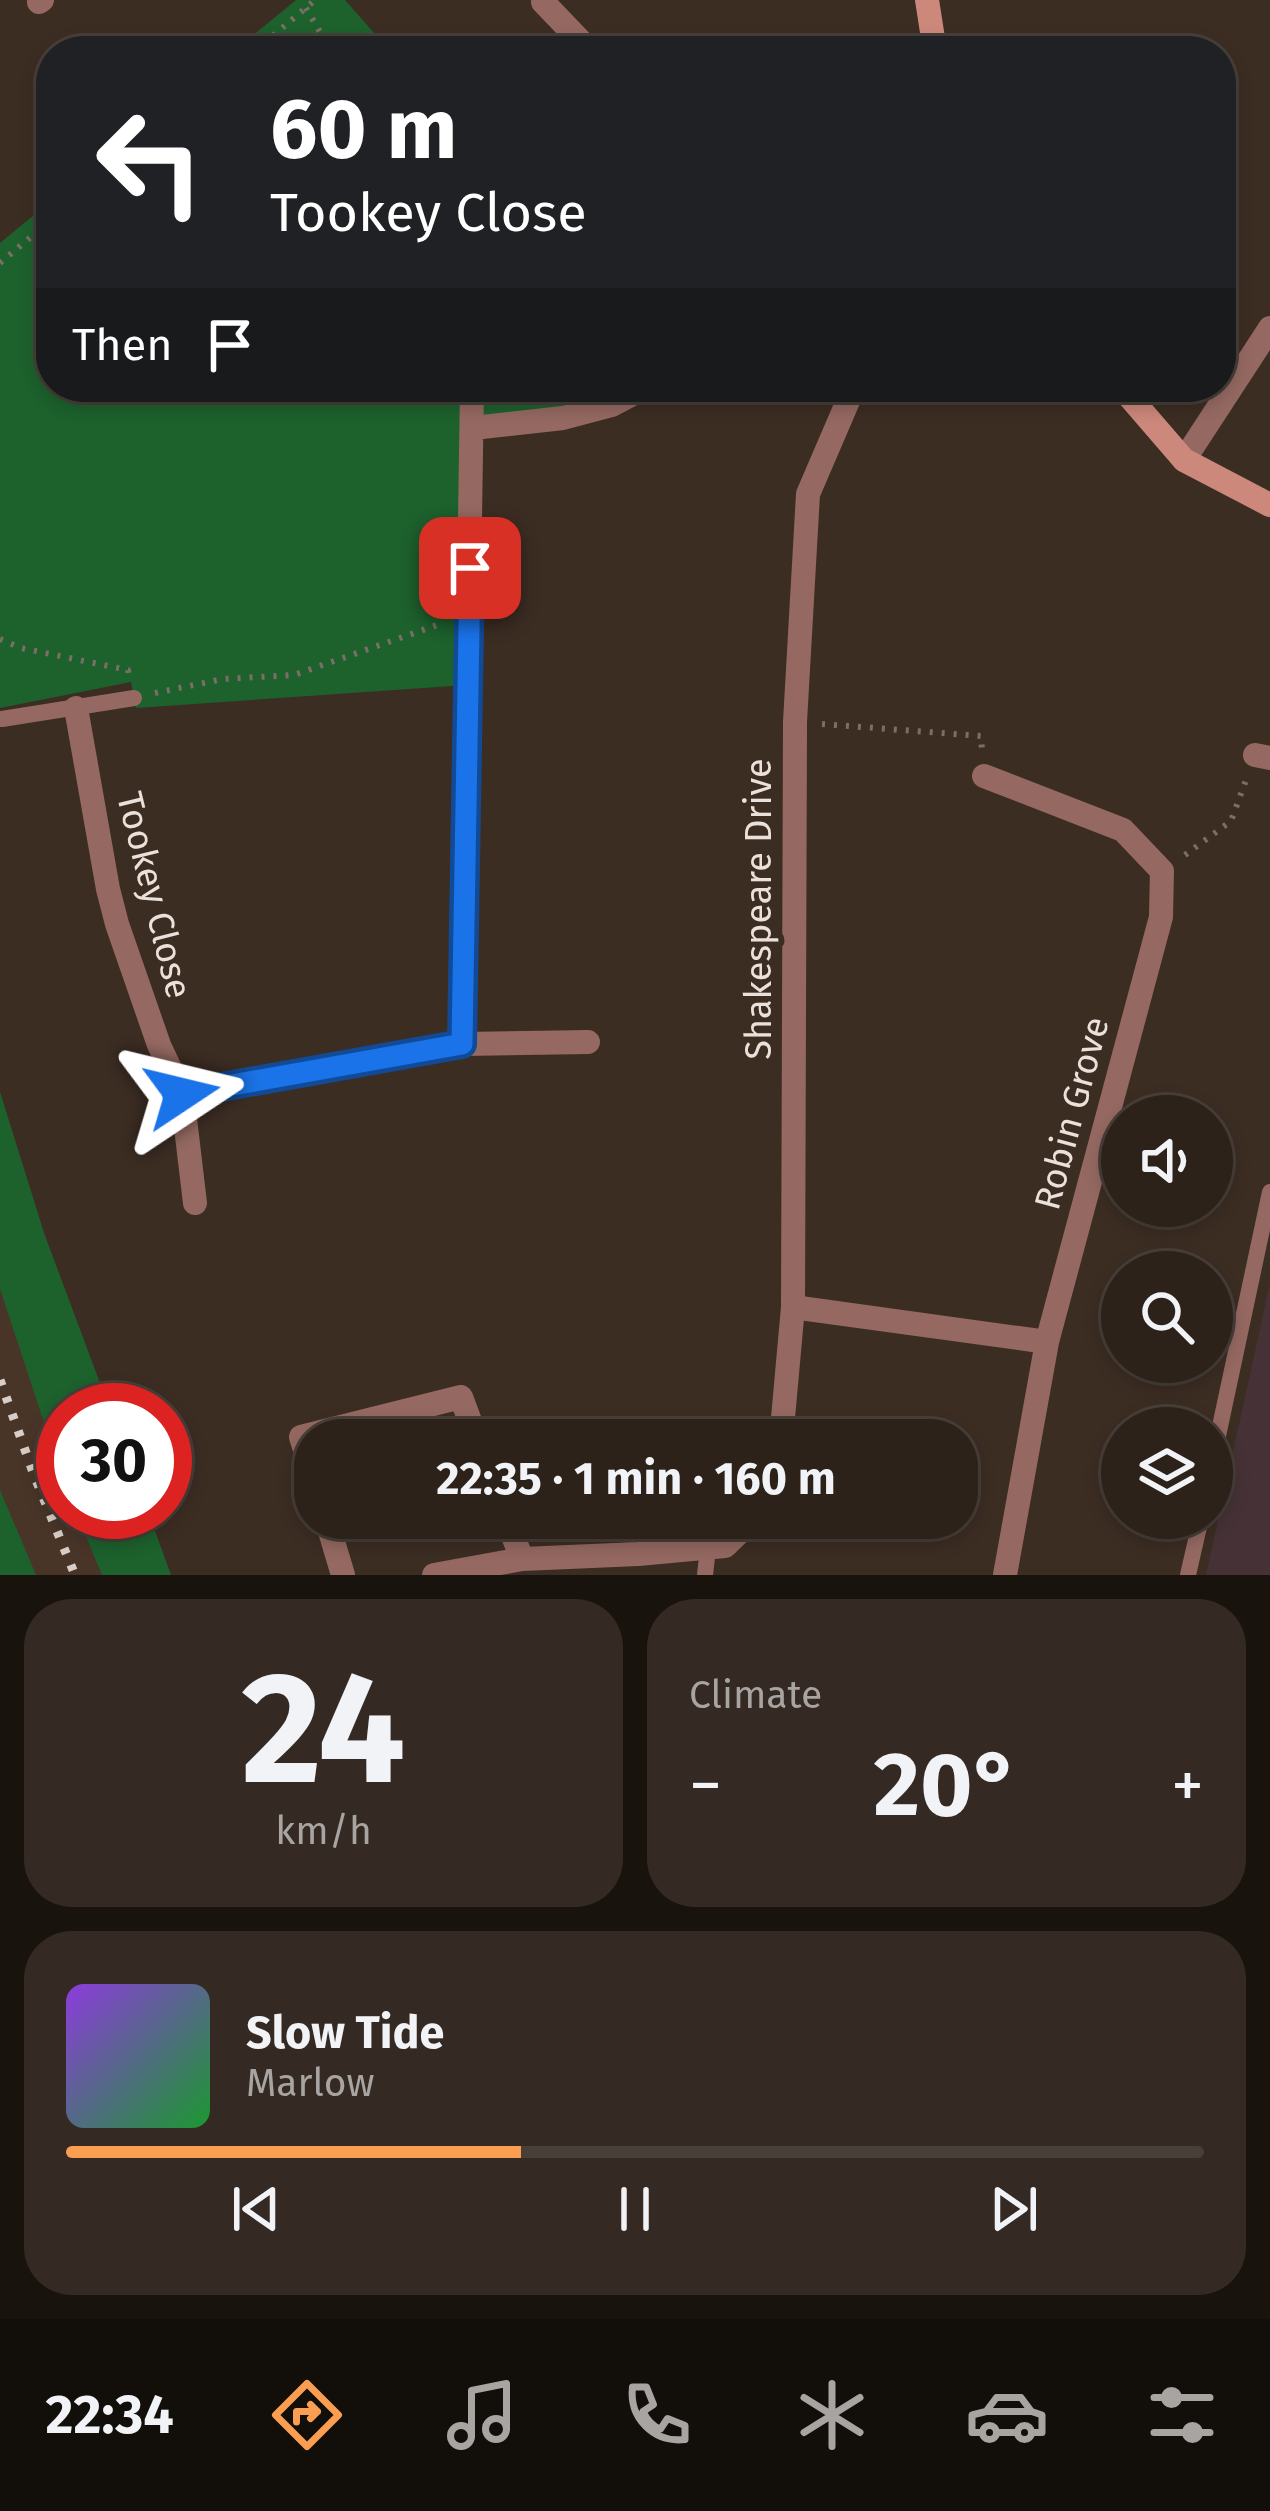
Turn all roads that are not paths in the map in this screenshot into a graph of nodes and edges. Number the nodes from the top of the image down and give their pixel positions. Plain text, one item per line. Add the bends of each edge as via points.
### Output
1 (927, 0) edge
2 (543, 2) edge
3 (576, 36) edge
4 (933, 36) edge
5 (1270, 328) edge
6 (1236, 380) edge
7 (472, 402) edge
8 (618, 402) edge
9 (848, 402) edge
10 (1134, 402) edge
11 (1222, 402) edge
12 (473, 428) junction
13 (1184, 460) junction
14 (1270, 506) edge
15 (134, 698) road end
16 (76, 708) junction
17 (2, 718) edge
18 (984, 776) road end
19 (588, 1042) dead end
20 (462, 1044) junction
21 (182, 1094) junction
22 (1270, 1192) edge
23 (195, 1203) dead end
24 (794, 1307) junction
25 (1047, 1342) junction
26 (1224, 1407) edge
27 (375, 1419) edge
28 (469, 1419) edge
29 (783, 1419) edge
30 (333, 1539) edge
31 (514, 1539) edge
32 (732, 1539) edge
33 (1196, 1539) edge
34 (708, 1548) junction
35 (522, 1559) junction
36 (643, 1564) edge
37 (344, 1575) edge
38 (434, 1575) edge
39 (705, 1575) edge
40 (1005, 1575) edge
41 (1188, 1575) edge

1 - 4 street
2 - 3 street
5 - 6 street
7 - 12 street
8 - 12 street via 563,418
9 - 24 street, Shakespeare Drive via 808,494 795,722
10 - 13 street
11 - 13 street
12 - 20 street
13 - 14 street
15 - 16 lane
16 - 17 lane
16 - 21 street, Tookey Close via 117,924
18 - 25 street, Robin Grove via 1123,830 1162,872 1161,916
19 - 20 street
20 - 21 street
21 - 23 street, Tookey Close
22 - 26 lane
24 - 25 street
24 - 29 street, Shakespeare Drive
25 - 40 street, Robin Grove
27 - 28 street via 461,1397
30 - 37 street
31 - 35 street
32 - 34 street
33 - 41 lane
34 - 36 street
34 - 39 lane
35 - 36 street
35 - 38 street

